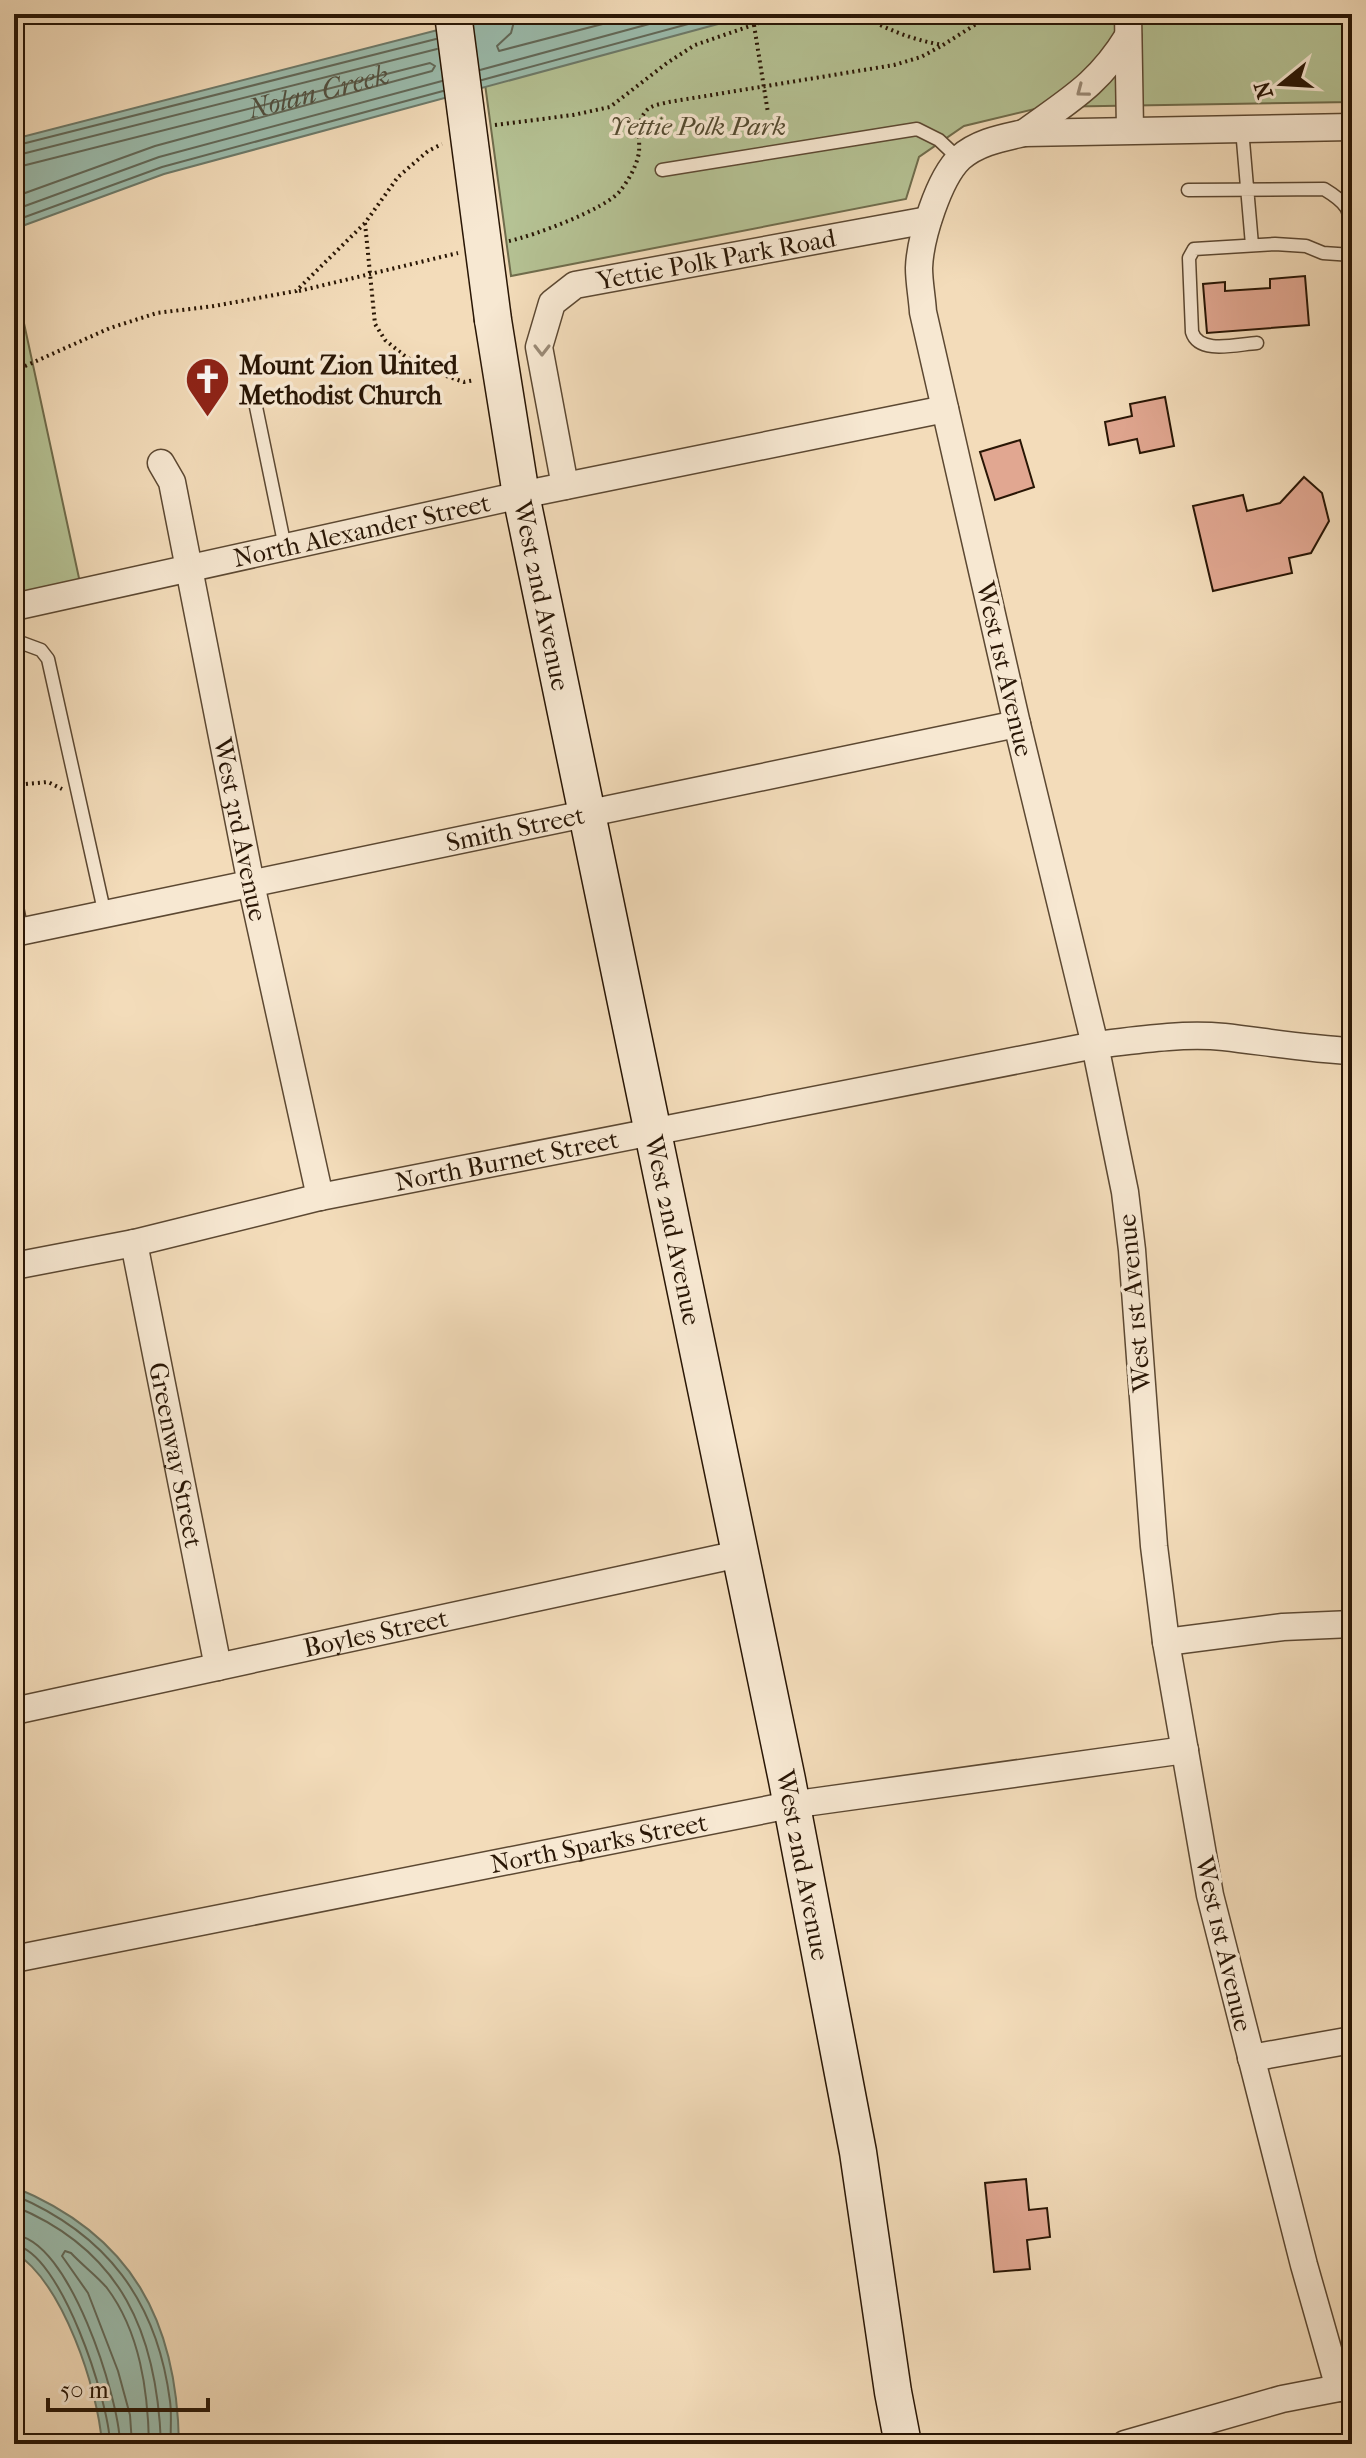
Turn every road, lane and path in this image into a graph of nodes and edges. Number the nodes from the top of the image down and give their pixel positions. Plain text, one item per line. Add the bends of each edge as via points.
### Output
1 (453, 14) edge
2 (785, 14) edge
3 (859, 14) edge
4 (992, 14) edge
5 (754, 25) junction
6 (1128, 25) edge
7 (943, 45) junction
8 (764, 86) junction
9 (768, 113) dead end
10 (488, 127) dead end
11 (1352, 127) edge
12 (1130, 129) junction
13 (1242, 129) junction
14 (1024, 133) junction
15 (450, 141) dead end
16 (959, 159) junction
17 (662, 170) dead end
18 (1247, 188) junction
19 (1188, 190) dead end
20 (928, 220) junction
21 (365, 223) junction
22 (1352, 237) edge
23 (504, 243) dead end
24 (1252, 245) junction
25 (459, 253) dead end
26 (1352, 255) edge
27 (370, 274) junction
28 (296, 291) junction
29 (1257, 343) dead end
30 (14, 371) edge
31 (501, 377) junction
32 (255, 402) dead end
33 (945, 409) junction
34 (161, 463) dead end
35 (565, 486) junction
36 (521, 495) junction
37 (285, 547) junction
38 (189, 568) junction
39 (14, 607) edge
40 (14, 640) edge
41 (1017, 724) junction
42 (14, 785) edge
43 (79, 796) junction
44 (586, 815) junction
45 (251, 884) junction
46 (14, 892) edge
47 (105, 915) junction
48 (18, 933) edge
49 (1095, 1045) junction
50 (1352, 1051) edge
51 (652, 1130) junction
52 (320, 1197) junction
53 (134, 1243) junction
54 (14, 1266) edge
55 (739, 1554) junction
56 (1352, 1624) edge
57 (1166, 1642) junction
58 (218, 1667) junction
59 (14, 1711) edge
60 (1185, 1750) junction
61 (790, 1805) junction
62 (14, 1959) edge
63 (1352, 2040) edge
64 (1251, 2058) junction
65 (1345, 2388) edge
66 (903, 2444) edge
67 (1125, 2444) edge

1 - 31 street, West 2nd Avenue, bridge
2 - 5 path
3 - 7 path via 921,42
4 - 7 path
5 - 8 path
5 - 10 path via 695,45 610,107
6 - 12 street
6 -> 14 street via 1111,64 1092,84
7 - 8 path via 894,65
8 - 9 path
8 - 23 path via 648,108 640,120 638,155 618,195 559,226
11 - 13 street
12 - 13 street
12 - 14 street
13 - 18 lane
14 - 16 street via 981,144
15 - 21 path via 428,151 398,177
16 - 17 lane via 917,129
16 - 20 street, West 1st Avenue
18 - 19 lane
18 - 22 lane via 1324,189 1343,200
18 - 24 lane
20 - 33 street, West 1st Avenue via 919,267 923,312
20 -> 35 street, Yettie Polk Park Road via 575,285 552,303 539,347
21 - 27 path
21 - 28 path
24 - 26 lane via 1306,246
24 - 29 lane via 1194,249 1189,258 1192,332 1204,346
25 - 27 path
27 - 28 path
27 - 31 path via 375,324 406,357 464,382
28 - 30 path via 157,313 97,333
31 - 36 street, West 2nd Avenue
32 - 37 lane
33 - 35 street, North Alexander Street
33 - 41 street, West 1st Avenue
34 - 38 street, West 3rd Avenue via 172,482
35 - 36 street, North Alexander Street
36 - 37 street, North Alexander Street
36 - 44 street, West 2nd Avenue
37 - 38 street, North Alexander Street
38 - 39 street, North Alexander Street
38 - 45 street, West 3rd Avenue
40 - 43 lane via 41,650 48,659
41 - 44 street, Smith Street
41 - 49 street, West 1st Avenue
42 - 43 path via 48,782
43 - 47 lane
44 - 45 street, Smith Street
44 - 51 street, West 2nd Avenue
45 - 47 street, Smith Street
45 - 52 street, West 3rd Avenue
46 - 48 lane
47 - 48 street, Smith Street
49 - 50 street, North Burnet Street via 1221,1037
49 - 51 street, North Burnet Street
49 - 57 street, West 1st Avenue via 1132,1250
51 - 52 street, North Burnet Street
51 - 55 street, West 2nd Avenue
52 - 53 street, North Burnet Street
53 - 54 street, North Burnet Street
53 - 58 street, Greenway Street
55 - 58 street, Boyles Street
55 - 61 street, West 2nd Avenue
56 - 57 street
57 - 60 street, West 1st Avenue
58 - 59 street, Boyles Street
60 - 61 street, North Sparks Street
60 - 64 street, West 1st Avenue via 1210,1895
61 - 62 street, North Sparks Street
61 - 66 street, West 2nd Avenue via 858,2152
63 - 64 street
64 - 65 street, West 1st Avenue via 1304,2265
65 - 67 street via 1282,2399

